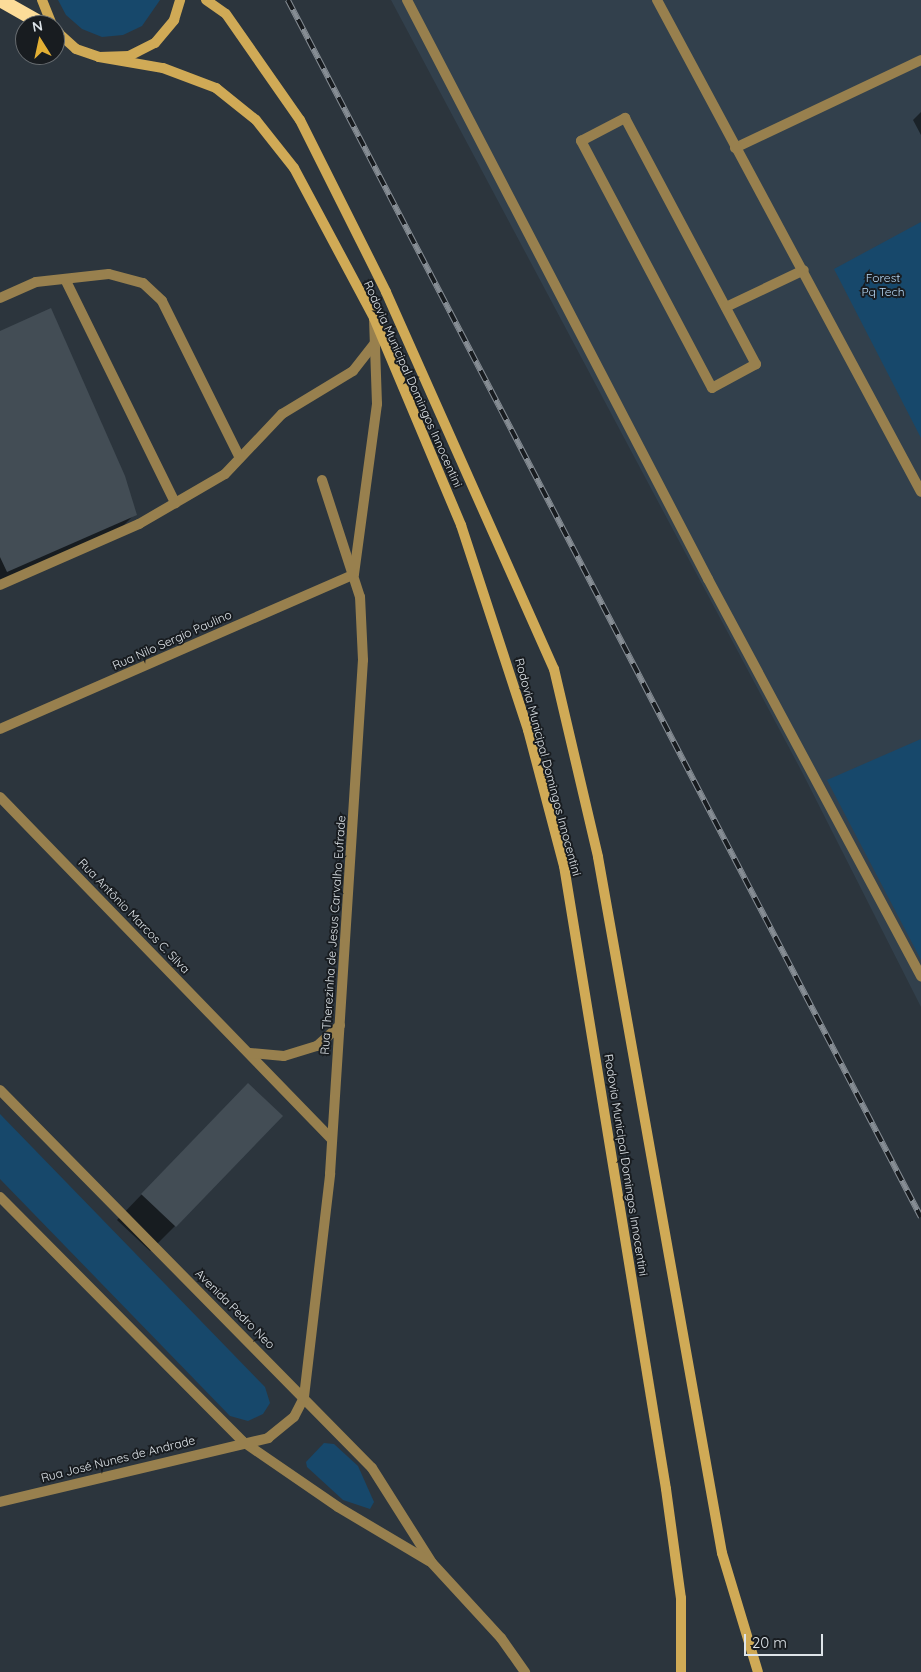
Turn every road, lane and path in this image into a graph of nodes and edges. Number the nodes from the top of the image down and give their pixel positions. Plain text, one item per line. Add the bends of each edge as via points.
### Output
1 (0, 0) edge
2 (42, 0) edge
3 (180, 0) edge
4 (206, 0) edge
5 (407, 0) edge
6 (657, 0) edge
7 (26, 15) edge
8 (48, 15) edge
9 (65, 39) edge
10 (99, 57) junction
11 (921, 60) edge
12 (735, 148) junction
13 (804, 270) junction
14 (65, 279) junction
15 (0, 298) edge
16 (726, 307) junction
17 (374, 318) junction
18 (374, 344) junction
19 (240, 458) junction
20 (322, 480) dead end
21 (921, 492) edge
22 (175, 503) junction
23 (354, 574) junction
24 (0, 585) edge
25 (0, 729) edge
26 (0, 797) edge
27 (921, 977) edge
28 (340, 1025) junction
29 (250, 1053) junction
30 (0, 1090) edge
31 (331, 1139) junction
32 (0, 1197) edge
33 (304, 1397) junction
34 (242, 1442) junction
35 (0, 1502) edge
36 (432, 1563) junction
37 (525, 1672) edge
38 (681, 1672) edge
39 (758, 1672) edge

1 - 7 highway
2 - 8 main road
3 - 10 main road via 174,20 155,43 129,56
4 - 39 main road, Rodovia Municipal Domingos Innocentini via 226,14 300,120 386,292 554,669 598,858 722,1554
5 - 27 street via 708,579
6 - 12 street
9 - 10 main road via 76,49
10 - 17 main road, Rodovia Municipal Domingos Innocentini via 163,68 216,88 256,120 294,168
11 - 12 street
12 - 13 street
13 - 16 street
13 - 21 street
14 - 15 street via 36,282
14 - 19 street via 109,274 144,283 162,300
14 - 22 street
16 - 16 street via 625,118 581,142 712,388 756,364
17 - 18 street
17 - 38 main road, Rodovia Municipal Domingos Innocentini via 461,525 528,730 564,866 666,1489 681,1598
18 - 19 street via 354,371 282,414
18 - 23 street via 377,404
19 - 22 street via 225,474
20 - 23 street, Rua Therezinha de Jesus Carvalho Eufrade
22 - 24 street via 140,524
23 - 25 street, Rua Nilo Sergio Paulino
23 - 28 street, Rua Therezinha de Jesus Carvalho Eufrade via 360,597 363,660
26 - 29 street, Rua Antônio Marcos C. Silva
28 - 29 street via 318,1046 284,1056
28 - 31 street, Rua Therezinha de Jesus Carvalho Eufrade
29 - 31 street, Rua Antônio Marcos C. Silva
30 - 33 street, Avenida Pedro Neo
31 - 33 street, Rua Therezinha de Jesus Carvalho Eufrade
32 - 34 street, Avenida Pedro Neo
33 - 34 street, Rua José Nunes de Andrade via 294,1417 268,1438
33 - 36 street, Avenida Pedro Neo via 372,1468
34 - 35 street, Rua José Nunes de Andrade
34 - 36 street, Avenida Pedro Neo via 338,1508
36 - 37 street, Avenida Pedro Neo via 501,1638

